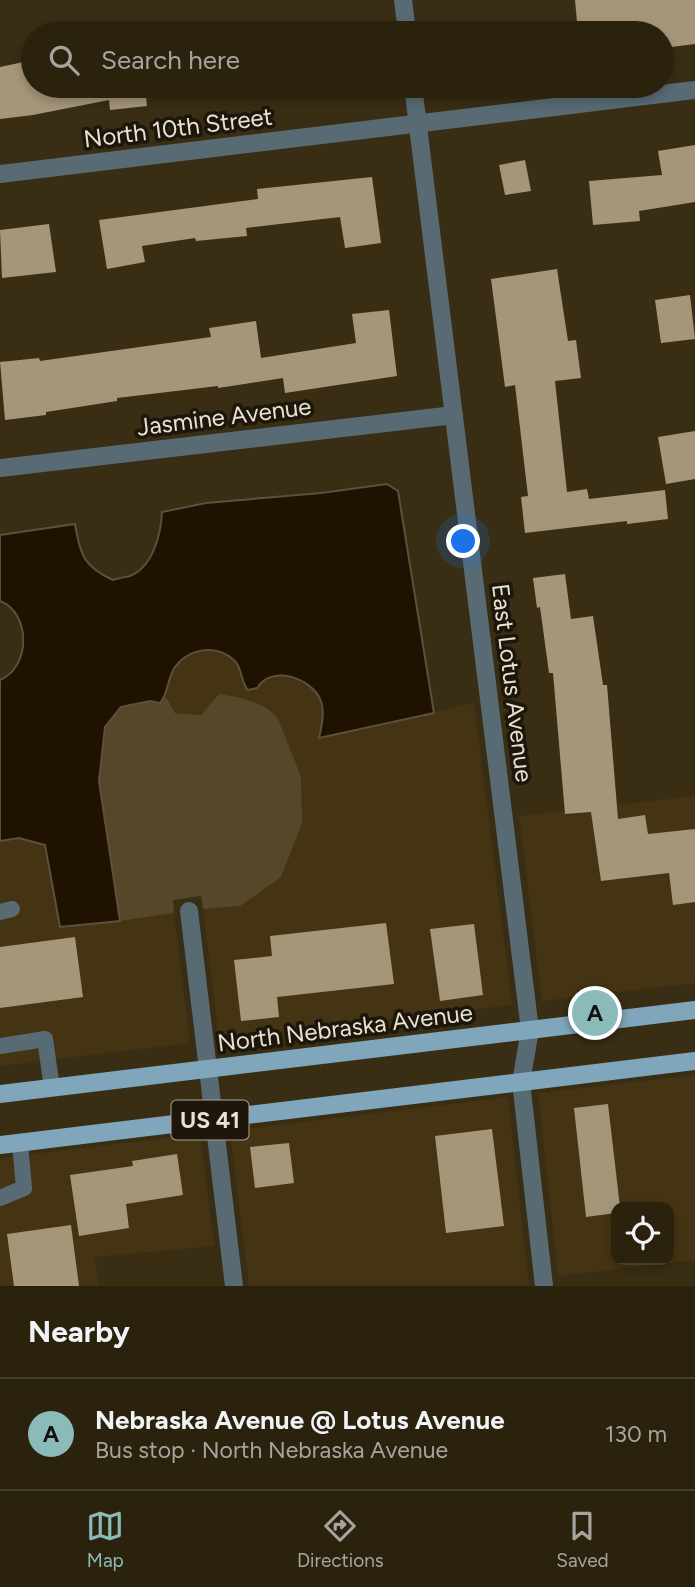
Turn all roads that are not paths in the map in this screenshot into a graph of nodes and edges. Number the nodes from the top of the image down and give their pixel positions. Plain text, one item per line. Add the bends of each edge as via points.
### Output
1 (403, 0) edge
2 (406, 21) edge
3 (695, 90) edge
4 (674, 93) edge
5 (414, 98) edge
6 (630, 98) edge
7 (417, 124) junction
8 (0, 174) edge
9 (454, 415) junction
10 (0, 468) edge
11 (188, 911) dead end
12 (695, 1010) edge
13 (530, 1030) junction
14 (0, 1046) edge
15 (695, 1061) edge
16 (208, 1069) junction
17 (521, 1082) junction
18 (52, 1088) junction
19 (0, 1094) edge
20 (214, 1120) junction
21 (20, 1143) junction
22 (0, 1145) edge
23 (0, 1198) edge
24 (234, 1286) edge
25 (544, 1286) edge

1 - 2 street
3 - 4 street, North 10th Street
5 - 7 street, East Lotus Avenue
6 - 7 street, North 10th Street
7 - 8 street, North 10th Street
7 - 9 street, East Lotus Avenue
9 - 10 street, Jasmine Avenue
9 - 13 street, East Lotus Avenue
11 - 16 street
12 - 13 main road, North Nebraska Avenue / US 41
13 - 16 main road, North Nebraska Avenue / US 41
13 - 17 street, East Lotus Avenue
14 - 18 lane via 45,1039
15 - 17 main road, US 41
16 - 18 main road, North Nebraska Avenue / US 41
16 - 20 street
17 - 20 main road, US 41
17 - 25 street, East Lotus Avenue
18 - 19 main road, North Nebraska Avenue / US 41
20 - 21 main road, US 41
20 - 24 street
21 - 22 main road, US 41
21 - 23 lane via 24,1188

